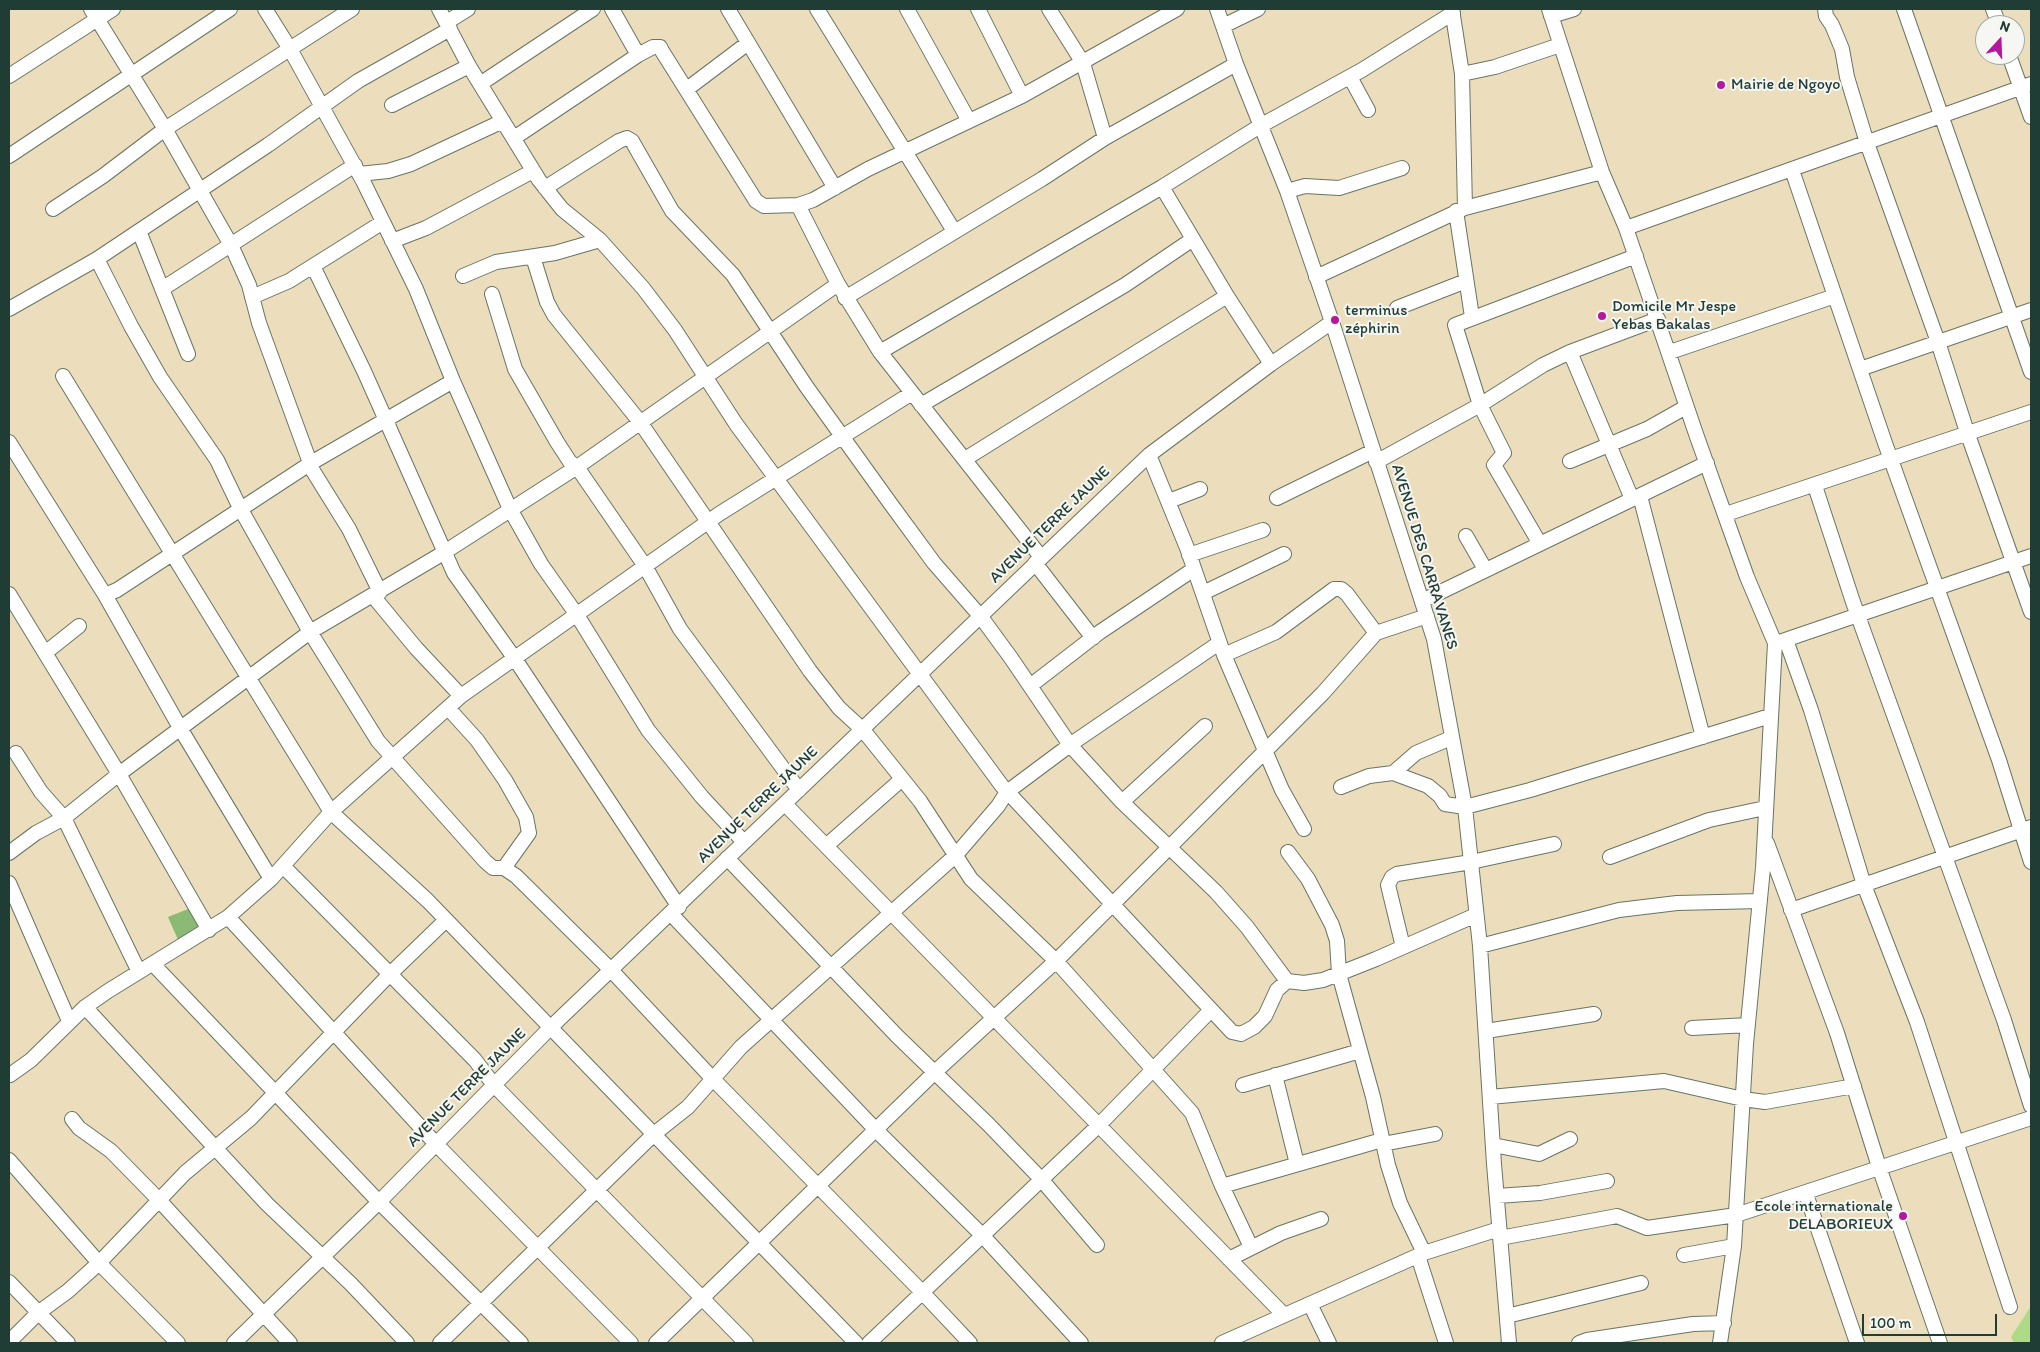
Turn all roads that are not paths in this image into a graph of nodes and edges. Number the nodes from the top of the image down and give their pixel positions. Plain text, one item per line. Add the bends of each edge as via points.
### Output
1 (113, 9) edge
2 (230, 9) edge
3 (265, 9) edge
4 (352, 9) edge
5 (439, 9) edge
6 (468, 9) edge
7 (593, 9) edge
8 (612, 9) edge
9 (728, 9) edge
10 (817, 9) edge
11 (907, 9) edge
12 (978, 9) edge
13 (1049, 9) edge
14 (1177, 9) edge
15 (1217, 9) edge
16 (1258, 9) edge
17 (1574, 9) edge
18 (1825, 9) edge
19 (1904, 9) edge
20 (1452, 11) edge
21 (1550, 12) edge
22 (94, 14) edge
23 (448, 26) junction
24 (1223, 26) junction
25 (748, 43) junction
26 (1560, 45) junction
27 (290, 49) junction
28 (638, 55) junction
29 (1083, 63) junction
30 (1236, 64) junction
31 (2014, 65) edge
32 (469, 66) junction
33 (132, 74) junction
34 (1462, 74) junction
35 (9, 76) edge
36 (1350, 77) junction
37 (480, 84) junction
38 (2026, 86) edge
39 (686, 89) junction
40 (1022, 96) junction
41 (392, 104) dead end
42 (322, 107) junction
43 (1368, 110) dead end
44 (1942, 114) junction
45 (2031, 117) edge
46 (503, 121) junction
47 (969, 121) junction
48 (1260, 126) junction
49 (165, 129) junction
50 (514, 138) junction
51 (1105, 138) junction
52 (1867, 143) junction
53 (904, 153) junction
54 (9, 156) edge
55 (1402, 168) dead end
56 (357, 169) junction
57 (1792, 170) junction
58 (533, 171) junction
59 (1602, 172) junction
60 (1162, 187) junction
61 (545, 188) junction
62 (835, 188) junction
63 (200, 190) junction
64 (1287, 192) junction
65 (798, 205) junction
66 (53, 209) dead end
67 (1461, 210) junction
68 (383, 222) junction
69 (1626, 228) junction
70 (139, 231) junction
71 (954, 231) junction
72 (1193, 239) junction
73 (600, 240) junction
74 (392, 241) junction
75 (231, 246) junction
76 (1636, 256) junction
77 (533, 257) junction
78 (97, 259) junction
79 (313, 266) junction
80 (463, 276) dead end
81 (1316, 277) junction
82 (1466, 281) junction
83 (838, 284) junction
84 (162, 289) junction
85 (492, 294) dead end
86 (1227, 296) junction
87 (1835, 296) junction
88 (252, 297) junction
89 (845, 298) junction
90 (1398, 308) dead end
91 (9, 309) edge
92 (2031, 310) edge
93 (1472, 317) junction
94 (2012, 317) junction
95 (1658, 319) junction
96 (1332, 322) junction
97 (770, 332) junction
98 (1938, 342) junction
99 (880, 352) junction
100 (1570, 352) junction
101 (1670, 352) junction
102 (188, 354) dead end
103 (1271, 364) junction
104 (1860, 369) junction
105 (2031, 372) edge
106 (64, 376) dead end
107 (705, 377) junction
108 (453, 381) junction
109 (912, 393) junction
110 (1480, 404) junction
111 (921, 405) junction
112 (1686, 407) junction
113 (2031, 412) edge
114 (386, 420) junction
115 (640, 422) junction
116 (1967, 432) junction
117 (843, 436) junction
118 (9, 442) edge
119 (1609, 445) junction
120 (1149, 455) junction
121 (1375, 456) junction
122 (965, 459) junction
123 (1891, 460) junction
124 (1570, 461) dead end
125 (311, 463) junction
126 (1707, 463) junction
127 (577, 467) junction
128 (776, 477) junction
129 (1815, 486) junction
130 (1200, 489) dead end
131 (1277, 498) dead end
132 (1636, 498) junction
133 (1169, 502) junction
134 (240, 508) junction
135 (510, 509) junction
136 (1726, 514) junction
137 (708, 522) junction
138 (1263, 530) dead end
139 (1466, 536) dead end
140 (1540, 544) junction
141 (444, 552) junction
142 (173, 554) junction
143 (1284, 554) dead end
144 (1190, 555) junction
145 (2031, 556) edge
146 (1038, 560) junction
147 (2013, 562) junction
148 (645, 566) junction
149 (1194, 569) junction
150 (1485, 569) junction
151 (1937, 589) junction
152 (1203, 593) junction
153 (9, 594) edge
154 (377, 594) junction
155 (105, 595) junction
156 (1422, 601) junction
157 (2031, 612) edge
158 (577, 615) junction
159 (1858, 615) junction
160 (1427, 616) junction
161 (980, 617) junction
162 (79, 626) dead end
163 (310, 632) junction
164 (1376, 633) junction
165 (1093, 638) junction
166 (1781, 641) junction
167 (1221, 649) junction
168 (46, 653) junction
169 (515, 659) junction
170 (919, 674) junction
171 (250, 679) junction
172 (1030, 686) junction
173 (461, 696) junction
174 (448, 708) junction
175 (1770, 716) junction
176 (1205, 726) dead end
177 (181, 729) junction
178 (863, 730) junction
179 (1703, 736) junction
180 (1451, 738) junction
181 (412, 740) junction
182 (378, 741) junction
183 (1070, 745) junction
184 (1265, 751) junction
185 (16, 753) dead end
186 (392, 758) junction
187 (1393, 772) junction
188 (119, 774) junction
189 (902, 780) junction
190 (1342, 787) dead end
191 (799, 790) junction
192 (1007, 792) junction
193 (1122, 802) junction
194 (786, 804) junction
195 (1465, 807) junction
196 (1765, 808) junction
197 (331, 812) junction
198 (64, 818) junction
199 (1304, 829) dead end
200 (2026, 829) edge
201 (1765, 836) junction
202 (743, 841) junction
203 (1554, 844) dead end
204 (826, 846) junction
205 (1169, 848) junction
206 (1288, 852) dead end
207 (9, 853) edge
208 (955, 856) junction
209 (1946, 856) junction
210 (1610, 857) dead end
211 (727, 858) junction
212 (1471, 862) junction
213 (2031, 862) edge
214 (283, 866) junction
215 (504, 868) junction
216 (271, 879) junction
217 (9, 883) edge
218 (1864, 885) junction
219 (1760, 901) junction
220 (1112, 904) junction
221 (1791, 910) junction
222 (675, 911) junction
223 (890, 913) junction
224 (1476, 915) junction
225 (228, 917) junction
226 (446, 920) junction
227 (210, 930) junction
228 (1480, 946) junction
229 (1403, 947) junction
230 (1056, 961) junction
231 (153, 964) junction
232 (832, 966) junction
233 (612, 970) junction
234 (139, 972) junction
235 (1339, 974) junction
236 (389, 975) junction
237 (1287, 981) junction
238 (85, 1007) junction
239 (1211, 1010) junction
240 (1594, 1014) dead end
241 (994, 1017) junction
242 (773, 1019) junction
243 (69, 1021) junction
244 (1748, 1025) junction
245 (550, 1028) junction
246 (1692, 1028) dead end
247 (1486, 1031) junction
248 (333, 1033) junction
249 (1360, 1051) junction
250 (1155, 1070) junction
251 (935, 1072) junction
252 (10, 1074) dead end
253 (1275, 1075) junction
254 (712, 1078) junction
255 (494, 1085) junction
256 (1243, 1085) dead end
257 (1854, 1086) junction
258 (276, 1092) junction
259 (1490, 1097) junction
260 (1743, 1100) junction
261 (2031, 1106) edge
262 (2031, 1118) edge
263 (72, 1119) dead end
264 (1098, 1126) junction
265 (875, 1129) junction
266 (654, 1134) junction
267 (1436, 1134) dead end
268 (1570, 1139) dead end
269 (1383, 1142) junction
270 (1957, 1142) junction
271 (436, 1144) junction
272 (1493, 1145) junction
273 (216, 1149) junction
274 (9, 1160) edge
275 (1297, 1164) junction
276 (1879, 1168) junction
277 (1041, 1179) junction
278 (1607, 1181) dead end
279 (817, 1185) junction
280 (1222, 1186) junction
281 (597, 1191) junction
282 (1806, 1194) junction
283 (1497, 1196) junction
284 (158, 1199) junction
285 (379, 1202) junction
286 (1736, 1215) junction
287 (1321, 1219) dead end
288 (1500, 1233) junction
289 (982, 1236) junction
290 (760, 1242) junction
291 (1097, 1245) dead end
292 (1734, 1246) junction
293 (538, 1247) junction
294 (1251, 1247) junction
295 (1421, 1255) junction
296 (1684, 1255) dead end
297 (322, 1257) junction
298 (1228, 1259) junction
299 (99, 1263) junction
300 (9, 1282) edge
301 (1641, 1283) dead end
302 (922, 1292) junction
303 (702, 1298) junction
304 (481, 1303) junction
305 (1310, 1304) junction
306 (2010, 1307) dead end
307 (38, 1313) junction
308 (1284, 1315) junction
309 (263, 1316) junction
310 (1507, 1316) junction
311 (1724, 1322) junction
312 (9, 1342) edge
313 (68, 1343) edge
314 (178, 1343) edge
315 (234, 1343) edge
316 (290, 1343) edge
317 (406, 1343) edge
318 (440, 1343) edge
319 (521, 1343) edge
320 (631, 1343) edge
321 (656, 1343) edge
322 (746, 1343) edge
323 (856, 1343) edge
324 (869, 1343) edge
325 (970, 1343) edge
326 (1081, 1343) edge
327 (1222, 1343) edge
328 (1329, 1343) edge
329 (1446, 1343) edge
330 (1509, 1343) edge
331 (1579, 1343) edge
332 (1720, 1343) edge
333 (1856, 1343) edge
334 (1940, 1343) edge

1 - 22 street
2 - 33 street
3 - 27 street
4 - 27 street
5 - 23 street
6 - 23 street
7 - 37 street
8 - 28 street
9 - 25 street
10 - 53 street
11 - 47 street
12 - 40 street
13 - 29 street
14 - 29 street
15 - 24 street, AVENUE DES CARRAVANES
16 - 24 street
17 - 21 street
18 - 52 street via 1842,49 1847,78
19 - 44 street
20 - 34 street
20 - 36 street
21 - 26 street
22 - 33 street
22 - 35 street
23 - 32 street
23 - 42 street
24 - 30 street, AVENUE DES CARRAVANES
25 - 39 street
25 - 62 street
26 - 34 street via 1496,67
26 - 59 street
27 - 42 street
27 - 49 street
28 - 39 street via 660,47
28 - 50 street
29 - 40 street
29 - 51 street
30 - 48 street, AVENUE DES CARRAVANES
30 - 51 street
31 - 38 street
32 - 37 street
32 - 41 street
33 - 49 street
33 - 54 street
34 - 67 street
36 - 43 street
36 - 48 street
37 - 46 street
38 - 44 street
38 - 45 street
39 - 65 street via 756,201 764,206
40 - 47 street
42 - 56 street
42 - 63 street
44 - 52 street
44 - 94 street
46 - 50 street
46 - 56 street via 411,164 388,171
47 - 53 street
48 - 60 street
48 - 64 street, AVENUE DES CARRAVANES
49 - 63 street
49 - 66 street
50 - 58 street
51 - 71 street
52 - 57 street
52 - 98 street
53 - 62 street
53 - 71 street
55 - 64 street via 1339,188 1305,186
56 - 68 street
56 - 75 street
57 - 69 street
57 - 87 street
58 - 61 street
58 - 74 street via 426,228
59 - 67 street
59 - 69 street
60 - 72 street
60 - 99 street
61 - 73 street via 562,209
61 - 97 street via 619,141 630,139 672,210 733,275
62 - 65 street
63 - 70 street
63 - 75 street
64 - 81 street, AVENUE DES CARRAVANES
65 - 83 street
67 - 81 street
67 - 82 street
68 - 74 street
68 - 79 street
69 - 76 street
70 - 78 street
70 - 84 street
71 - 89 street
72 - 86 street
72 - 111 street via 1125,285
73 - 77 street via 555,254
73 - 107 street via 664,316
74 - 108 street via 416,289
75 - 84 street
75 - 88 street
76 - 93 street
76 - 95 street
77 - 80 street via 496,262
77 - 115 street via 554,315
78 - 91 street
78 - 134 street via 160,377 217,460
79 - 88 street
79 - 114 street
81 - 96 street, AVENUE DES CARRAVANES
82 - 90 street
82 - 93 street
83 - 89 street
83 - 97 street
84 - 102 street
85 - 127 street via 515,369 556,442
86 - 103 street
86 - 122 street
87 - 101 street
87 - 104 street
88 - 125 street
89 - 99 street
92 - 94 street
93 - 110 street via 1457,322 1455,328
94 - 98 street
94 - 105 street
95 - 100 street
95 - 101 street
96 - 103 street, AVENUE TERRE JAUNE
96 - 121 street, AVENUE DES CARRAVANES
97 - 107 street
97 - 117 street
98 - 104 street
98 - 116 street
99 - 109 street
100 - 110 street
100 - 119 street
101 - 112 street
103 - 120 street, AVENUE TERRE JAUNE
104 - 123 street
106 - 142 street
107 - 115 street
107 - 128 street
108 - 114 street
108 - 135 street
109 - 111 street
109 - 117 street
110 - 121 street
110 - 140 street via 1504,453 1494,465
111 - 122 street
112 - 119 street
112 - 126 street
113 - 116 street
114 - 125 street
114 - 141 street
115 - 127 street
115 - 137 street
116 - 123 street
116 - 147 street
117 - 128 street
117 - 161 street via 934,563
118 - 155 street
119 - 124 street
119 - 132 street
120 - 133 street
120 - 146 street, AVENUE TERRE JAUNE
121 - 131 street
121 - 156 street, AVENUE DES CARRAVANES
122 - 146 street
123 - 129 street
123 - 151 street
125 - 134 street
125 - 154 street via 317,480 350,529
126 - 132 street
126 - 136 street
127 - 135 street
127 - 148 street
128 - 137 street
128 - 170 street
129 - 136 street
129 - 159 street
130 - 133 street
132 - 140 street
132 - 179 street
133 - 144 street
134 - 142 street
134 - 163 street
135 - 141 street
135 - 158 street
136 - 166 street via 1747,577
137 - 148 street
137 - 178 street via 810,670 839,708
138 - 144 street
139 - 150 street
140 - 150 street
141 - 154 street
141 - 169 street via 454,573
142 - 155 street
142 - 171 street
143 - 152 street
144 - 149 street
145 - 147 street
146 - 161 street, AVENUE TERRE JAUNE
146 - 165 street
147 - 151 street
147 - 157 street
148 - 158 street
148 - 191 street via 680,629
149 - 152 street
149 - 165 street
150 - 156 street
151 - 159 street
151 - 200 street
152 - 167 street
153 - 168 street
154 - 163 street
154 - 173 street via 416,648
155 - 177 street
156 - 160 street, AVENUE DES CARRAVANES
158 - 169 street
158 - 202 street via 648,730 702,797
159 - 166 street
159 - 209 street
160 - 164 street
160 - 180 street, AVENUE DES CARRAVANES
161 - 170 street, AVENUE TERRE JAUNE
161 - 172 street
162 - 168 street
163 - 171 street
163 - 182 street
164 - 167 street via 1348,594 1342,589 1334,589 1276,632
164 - 184 street via 1323,693
165 - 172 street
166 - 175 street
166 - 218 street via 1811,710
167 - 183 street
167 - 184 street
168 - 188 street
169 - 173 street
169 - 222 street
170 - 178 street, AVENUE TERRE JAUNE
170 - 192 street
171 - 177 street
171 - 197 street
172 - 183 street
173 - 174 street
174 - 181 street
174 - 215 street via 506,780 526,817 529,833
175 - 179 street
175 - 196 street
176 - 193 street
177 - 188 street
177 - 216 street
178 - 189 street
178 - 191 street, AVENUE TERRE JAUNE
179 - 195 street
180 - 187 street via 1416,753
180 - 195 street, AVENUE DES CARRAVANES
181 - 182 street via 398,743
181 - 186 street
182 - 186 street
183 - 192 street
183 - 193 street
184 - 199 street
184 - 205 street
185 - 198 street via 41,792
186 - 197 street
186 - 215 street via 484,861 493,868
187 - 190 street via 1370,776
187 - 195 street via 1428,786 1445,804
188 - 198 street
188 - 227 street
189 - 204 street
189 - 208 street via 920,801
191 - 194 street, AVENUE TERRE JAUNE
192 - 208 street
192 - 220 street
193 - 205 street
194 - 202 street, AVENUE TERRE JAUNE
194 - 204 street
195 - 212 street, AVENUE DES CARRAVANES
196 - 201 street
196 - 210 street via 1709,820
197 - 214 street
197 - 226 street
198 - 207 street
198 - 234 street
200 - 209 street
200 - 213 street
201 - 219 street
201 - 221 street
202 - 211 street, AVENUE TERRE JAUNE
203 - 212 street
204 - 223 street
205 - 220 street
205 - 237 street via 1216,892
206 - 235 street via 1326,910 1337,941
208 - 223 street
208 - 230 street via 970,878
209 - 218 street
209 - 261 street
211 - 222 street, AVENUE TERRE JAUNE
211 - 232 street
212 - 224 street, AVENUE DES CARRAVANES
212 - 229 street via 1392,877 1388,884
214 - 216 street
214 - 236 street
215 - 233 street
216 - 225 street
217 - 243 street
218 - 221 street
218 - 270 street via 1917,1022
219 - 228 street via 1677,903 1619,910
219 - 244 street
220 - 230 street
220 - 239 street
221 - 257 street
222 - 233 street, AVENUE TERRE JAUNE
222 - 242 street
223 - 232 street
223 - 241 street
224 - 228 street, AVENUE DES CARRAVANES
224 - 229 street
225 - 227 street
225 - 248 street
226 - 236 street
226 - 245 street
227 - 231 street
228 - 247 street, AVENUE DES CARRAVANES
229 - 235 street
230 - 241 street
230 - 250 street
231 - 234 street
231 - 258 street
232 - 242 street
232 - 251 street
233 - 245 street, AVENUE TERRE JAUNE
233 - 254 street
234 - 238 street
235 - 237 street via 1304,983
235 - 249 street
236 - 248 street
236 - 255 street via 475,1060
237 - 239 street via 1277,990 1265,1016 1241,1034 1232,1032
238 - 243 street
238 - 273 street
239 - 250 street
240 - 247 street
241 - 251 street
241 - 264 street
242 - 254 street
242 - 265 street
243 - 252 street via 31,1060
244 - 246 street
244 - 260 street
245 - 255 street, AVENUE TERRE JAUNE
245 - 266 street
247 - 259 street, AVENUE DES CARRAVANES
248 - 258 street
248 - 271 street
249 - 253 street
249 - 269 street
250 - 264 street
250 - 280 street via 1192,1113
251 - 265 street
251 - 277 street
253 - 256 street
253 - 275 street
254 - 266 street via 688,1107
254 - 279 street
255 - 271 street, AVENUE TERRE JAUNE
255 - 281 street
257 - 260 street via 1765,1102
257 - 276 street
258 - 273 street
258 - 285 street
259 - 260 street via 1664,1081
259 - 272 street, AVENUE DES CARRAVANES
260 - 286 street
262 - 270 street
263 - 284 street via 79,1128 111,1151
264 - 277 street
264 - 298 street
265 - 279 street
265 - 289 street
266 - 281 street
266 - 290 street
267 - 269 street
268 - 272 street via 1539,1154
269 - 275 street
269 - 295 street via 1400,1203
270 - 276 street
270 - 306 street
271 - 285 street, AVENUE TERRE JAUNE
271 - 293 street
272 - 283 street, AVENUE DES CARRAVANES
273 - 284 street
273 - 297 street
274 - 299 street
275 - 280 street
276 - 282 street
276 - 334 street
277 - 289 street
277 - 291 street
278 - 283 street via 1540,1193
279 - 290 street
279 - 302 street
280 - 294 street
281 - 293 street
281 - 303 street
282 - 286 street
282 - 333 street
283 - 288 street, AVENUE DES CARRAVANES
284 - 299 street
284 - 309 street
285 - 297 street, AVENUE TERRE JAUNE
285 - 304 street
286 - 288 street via 1647,1228 1617,1216
286 - 292 street
287 - 294 street
288 - 295 street
288 - 310 street, AVENUE DES CARRAVANES
289 - 302 street
289 - 326 street
290 - 303 street
290 - 323 street
292 - 296 street
292 - 311 street
293 - 304 street
293 - 320 street
294 - 298 street
295 - 305 street
295 - 329 street
297 - 309 street, AVENUE TERRE JAUNE
297 - 317 street
298 - 308 street
299 - 307 street
299 - 314 street
300 - 307 street
301 - 310 street
302 - 324 street
302 - 325 street
303 - 321 street
303 - 322 street
304 - 318 street
304 - 319 street
305 - 308 street
305 - 328 street
307 - 312 street
307 - 313 street
308 - 327 street
309 - 315 street, AVENUE TERRE JAUNE
309 - 316 street
310 - 330 street, AVENUE DES CARRAVANES
311 - 331 street
311 - 332 street

